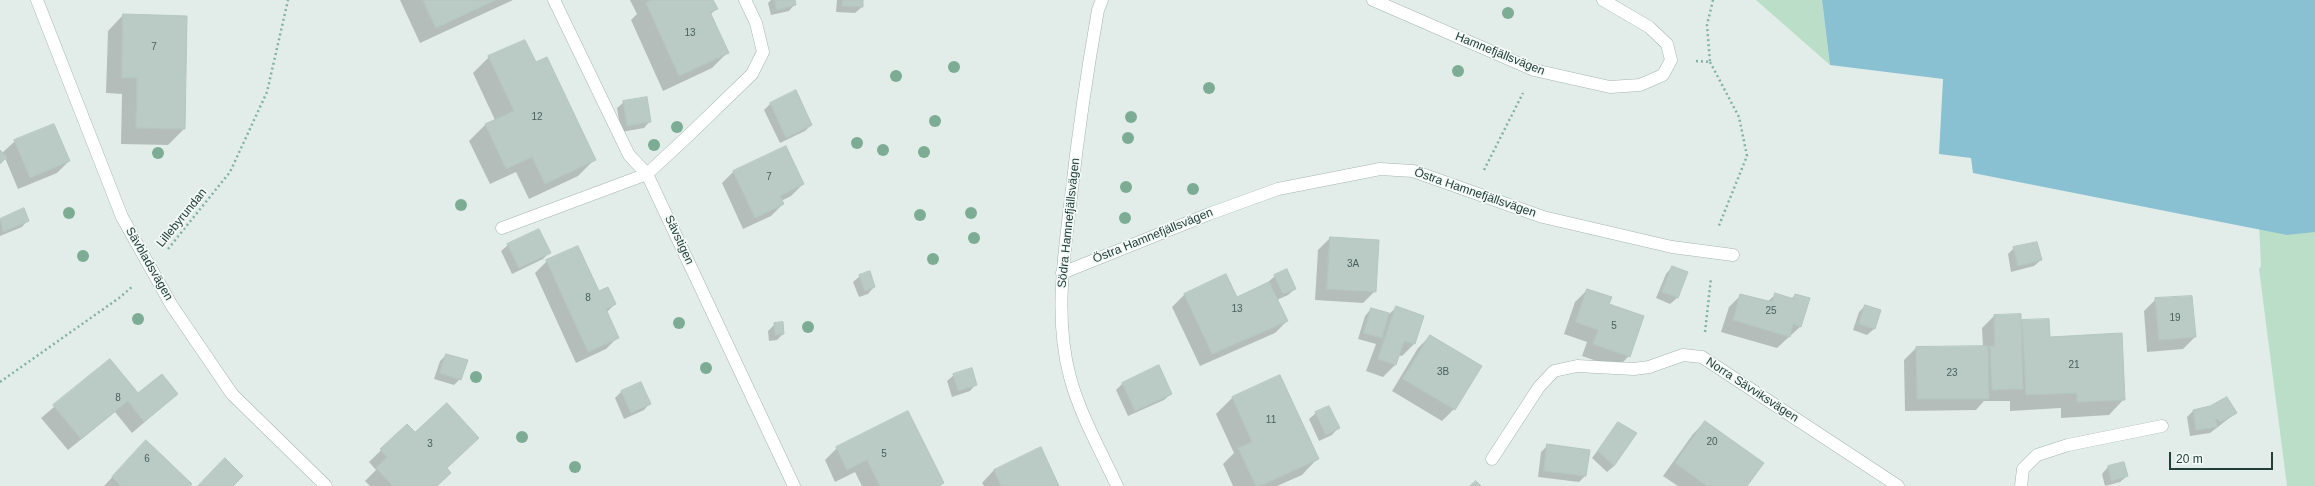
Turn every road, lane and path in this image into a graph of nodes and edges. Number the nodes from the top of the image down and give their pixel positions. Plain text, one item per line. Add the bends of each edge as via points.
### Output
1 (37, 0) edge
2 (288, 0) edge
3 (554, 0) edge
4 (745, 0) edge
5 (1102, 0) edge
6 (1373, 0) edge
7 (1603, 0) edge
8 (1713, 0) edge
9 (1671, 60) junction
10 (1710, 62) junction
11 (1534, 70) junction
12 (648, 174) junction
13 (1473, 192) junction
14 (502, 228) dead end
15 (1710, 252) junction
16 (1733, 255) dead end
17 (152, 269) junction
18 (1062, 273) junction
19 (1702, 357) junction
20 (0, 382) edge
21 (2162, 426) dead end
22 (1492, 459) dead end
23 (326, 486) edge
24 (794, 486) edge
25 (1117, 486) edge
26 (1898, 486) edge
27 (2021, 486) edge

1 - 17 street, Sävbladsvägen via 122,217
2 - 17 path, Lillebyrundan via 267,92 230,172
3 - 12 street, Sävstigen via 629,155
4 - 12 street via 756,23 762,52 752,74
5 - 18 street, Södra Hamnefjällsvägen via 1098,10 1083,98
6 - 11 street, Hamnefjällsvägen
7 - 9 street via 1649,27 1667,44
8 - 10 path via 1707,25
9 - 10 path
9 - 11 street, Hamnefjällsvägen via 1663,75 1640,85 1610,87
10 - 15 path via 1740,117 1746,156
11 - 13 path
12 - 14 street
12 - 24 street, Sävstigen
13 - 15 street, Östra Hamnefjällsvägen via 1543,217 1672,247
13 - 18 street, Östra Hamnefjällsvägen via 1413,171 1380,169 1322,179 1257,196
15 - 16 street, Östra Hamnefjällsvägen
15 - 19 path via 1712,275
17 - 20 path, Lillebyrundan via 119,298
17 - 23 street, Sävbladsvägen via 172,306 232,394
18 - 25 street, Södra Hamnefjällsvägen via 1061,330 1070,378
19 - 22 street, Norra Sävviksvägen via 1683,355 1649,367 1634,369 1577,366 1554,371 1539,388
19 - 26 street, Norra Sävviksvägen
21 - 27 street via 2068,445 2037,455 2023,469

